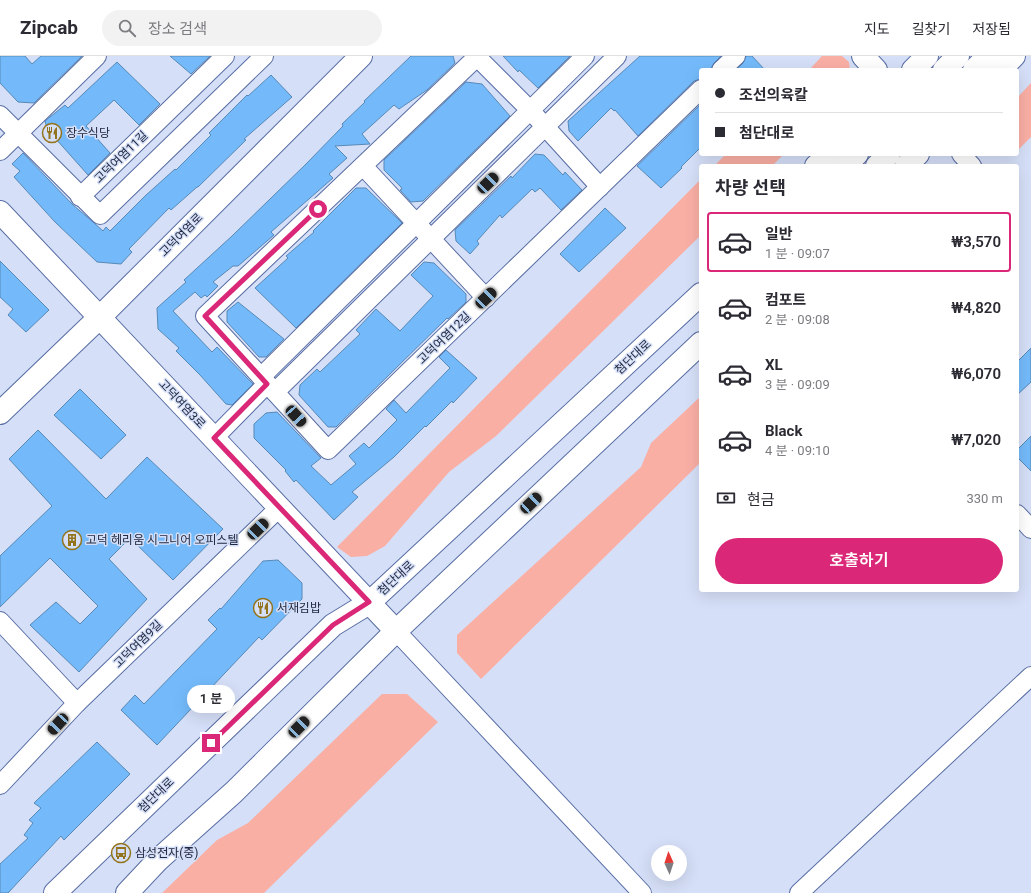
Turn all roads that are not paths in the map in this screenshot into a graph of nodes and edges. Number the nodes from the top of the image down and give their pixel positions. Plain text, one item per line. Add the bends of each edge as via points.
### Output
1 (97, 56) edge
2 (225, 56) edge
3 (361, 56) edge
4 (477, 56) edge
5 (585, 56) edge
6 (617, 56) edge
7 (736, 56) edge
8 (863, 56) edge
9 (927, 56) edge
10 (958, 56) edge
11 (988, 56) edge
12 (1014, 56) edge
13 (262, 57) edge
14 (723, 68) edge
15 (874, 68) edge
16 (915, 68) edge
17 (946, 68) edge
18 (976, 68) edge
19 (1002, 68) edge
20 (699, 91) edge
21 (530, 110) junction
22 (0, 115) edge
23 (544, 127) junction
24 (18, 133) junction
25 (0, 151) edge
26 (826, 156) edge
27 (855, 156) edge
28 (887, 156) edge
29 (916, 156) edge
30 (963, 156) edge
31 (818, 164) edge
32 (847, 164) edge
33 (879, 164) edge
34 (908, 164) edge
35 (970, 164) edge
36 (363, 166) junction
37 (600, 187) junction
38 (80, 196) junction
39 (0, 212) edge
40 (417, 222) junction
41 (431, 238) junction
42 (699, 296) edge
43 (486, 298) junction
44 (100, 317) junction
45 (699, 345) edge
46 (268, 385) junction
47 (0, 413) edge
48 (214, 438) junction
49 (280, 507) junction
50 (1019, 516) edge
51 (1031, 529) edge
52 (369, 602) junction
53 (0, 622) edge
54 (396, 631) junction
55 (1031, 676) edge
56 (77, 703) junction
57 (0, 786) edge
58 (54, 893) edge
59 (127, 893) edge
60 (642, 893) edge
61 (799, 893) edge

1 - 24 street
2 - 38 street, 고덕여염11길
3 - 44 street, 고덕여염로
4 - 21 street
4 - 36 street, 고덕여염12길
5 - 21 street
6 - 23 street
7 - 14 street
8 - 15 street
9 - 16 street
10 - 17 street
11 - 18 street
12 - 19 street
13 - 38 street via 100,215
20 - 37 street, 고덕여염12길
21 - 23 street
21 - 40 street
22 - 24 street
23 - 37 street
23 - 41 street
24 - 25 street
24 - 38 street
26 - 31 street
27 - 32 street
28 - 33 street
29 - 34 street
30 - 35 street
36 - 40 street
36 - 46 street, 고덕여염12길 via 205,316
37 - 43 street, 고덕여염12길
39 - 44 street, 고덕여염3로
40 - 41 street
40 - 46 street
41 - 43 street
41 - 46 street
42 - 52 street, 첨단대로
43 - 46 street, 고덕여염12길 via 328,450
44 - 47 street, 고덕여염로
44 - 48 street, 고덕여염3로
45 - 54 street
46 - 48 street
48 - 49 street, 고덕여염3로
49 - 52 street, 고덕여염3로
49 - 56 street, 고덕여염9길
50 - 51 street
52 - 54 street, 고덕여염3로
52 - 58 street, 첨단대로 via 333,625
53 - 56 street
54 - 59 street via 234,792 158,860
54 - 60 street
55 - 61 street
56 - 57 street, 고덕여염9길

